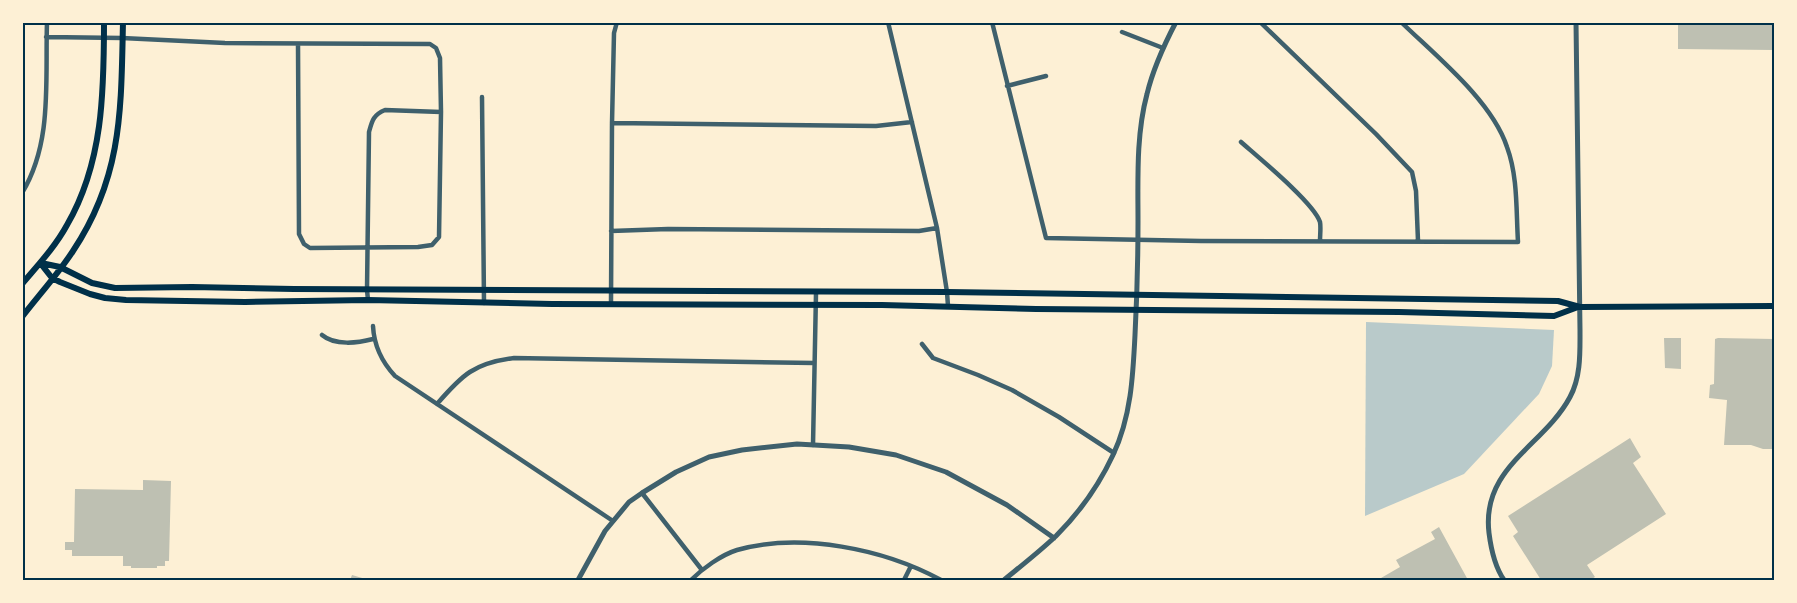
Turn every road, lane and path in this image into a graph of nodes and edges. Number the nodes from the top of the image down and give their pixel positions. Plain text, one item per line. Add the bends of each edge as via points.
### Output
1 (47, 22) edge
2 (104, 22) edge
3 (123, 22) edge
4 (616, 22) edge
5 (888, 22) edge
6 (992, 22) edge
7 (1176, 22) edge
8 (1260, 22) edge
9 (1401, 22) edge
10 (1576, 22) edge
11 (1122, 32) dead end
12 (46, 37) junction
13 (104, 38) junction
14 (123, 38) junction
15 (298, 44) junction
16 (1163, 48) junction
17 (1046, 76) dead end
18 (1007, 86) junction
19 (482, 98) dead end
20 (441, 112) junction
21 (912, 122) junction
22 (612, 123) junction
23 (1241, 142) dead end
24 (22, 193) edge
25 (937, 228) junction
26 (611, 231) junction
27 (1138, 240) junction
28 (1320, 241) junction
29 (1418, 241) junction
30 (368, 248) junction
31 (41, 263) junction
32 (60, 267) junction
33 (52, 278) junction
34 (22, 284) edge
35 (367, 290) junction
36 (484, 290) junction
37 (611, 291) junction
38 (816, 292) junction
39 (947, 292) junction
40 (1137, 296) junction
41 (368, 300) junction
42 (484, 303) junction
43 (611, 303) junction
44 (815, 306) junction
45 (948, 306) junction
46 (1774, 306) edge
47 (1580, 307) junction
48 (1136, 311) junction
49 (22, 316) edge
50 (373, 326) dead end
51 (322, 335) dead end
52 (373, 339) junction
53 (922, 344) dead end
54 (814, 363) junction
55 (437, 404) junction
56 (813, 445) junction
57 (1114, 453) junction
58 (642, 493) junction
59 (614, 521) junction
60 (1054, 538) junction
61 (911, 567) junction
62 (702, 570) junction
63 (578, 580) edge
64 (691, 580) edge
65 (904, 580) edge
66 (941, 580) edge
67 (1004, 580) edge
68 (1504, 580) edge

1 - 12 street
2 - 13 main road
3 - 14 main road
4 - 22 street
5 - 21 street
6 - 18 street
7 - 16 street
8 - 29 street via 1412,172
9 - 29 street via 1490,112 1508,147 1515,177 1518,242
10 - 47 street
11 - 16 street
12 - 13 street
12 - 24 street via 44,132 35,169
13 - 14 street
13 - 31 main road via 102,111 94,159 68,225
14 - 15 street
14 - 32 main road via 120,118 110,169 90,223
15 - 20 street via 430,44 440,58
15 - 30 street via 299,234 310,248
16 - 27 street via 1141,124
17 - 18 street
18 - 27 street via 1046,238
19 - 36 street
20 - 30 street via 440,237 432,245
20 - 30 street via 385,110 372,119
21 - 22 street via 876,126
21 - 25 street
22 - 26 street
23 - 28 street via 1313,211 1320,222
25 - 26 street
25 - 39 street
26 - 37 street
27 - 28 street
27 - 40 street
28 - 29 street
30 - 35 street
31 - 32 main road
31 - 33 main road
31 - 34 main road
32 - 33 main road
32 - 35 main road via 92,283 115,288
33 - 41 main road via 90,294 126,300
33 - 49 main road
35 - 36 main road
35 - 41 street
36 - 37 main road
36 - 42 street
37 - 38 main road
37 - 43 street
38 - 39 main road
38 - 44 street
39 - 40 main road
39 - 45 street
40 - 47 main road via 1558,301
40 - 48 street
41 - 42 main road
42 - 43 main road
43 - 44 main road
44 - 45 main road
44 - 54 street
45 - 48 main road
46 - 47 main road
47 - 48 main road via 1554,316
47 - 68 street via 1578,376 1571,395 1547,428 1513,461 1488,504 1490,541
48 - 57 street via 1131,394
50 - 52 street
51 - 52 street via 335,341
52 - 55 street via 395,376
53 - 57 street via 933,358 1012,390
54 - 55 street via 495,360 455,383
54 - 56 street
55 - 59 street
56 - 58 street via 753,448 709,457
56 - 60 street via 896,455 946,472
57 - 60 street via 1076,514
58 - 59 street
58 - 62 street
59 - 63 street
60 - 67 street
61 - 62 street via 867,550 792,543 735,551
61 - 65 street
61 - 66 street
62 - 64 street

